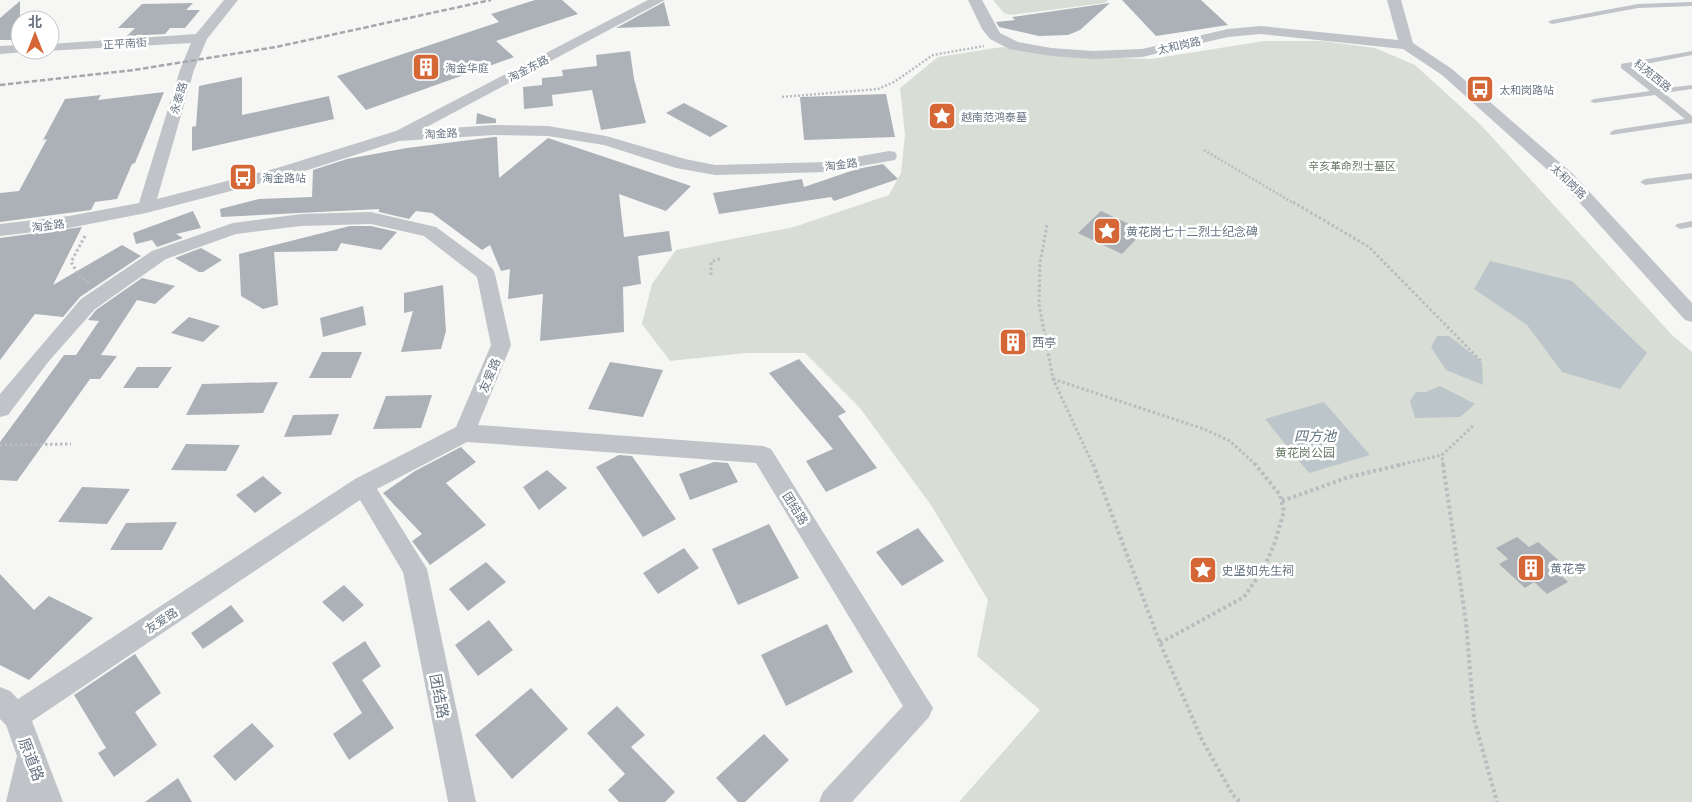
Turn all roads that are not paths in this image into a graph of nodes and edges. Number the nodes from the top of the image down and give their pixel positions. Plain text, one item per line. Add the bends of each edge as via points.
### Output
1 (231, 0) edge
2 (658, 0) edge
3 (976, 0) edge
4 (1394, 0) edge
5 (1692, 4) edge
6 (1552, 22) dead end
7 (200, 38) junction
8 (1406, 45) junction
9 (60, 47) edge
10 (1692, 53) edge
11 (1692, 87) edge
12 (1656, 92) junction
13 (1594, 101) dead end
14 (1692, 120) edge
15 (1614, 133) dead end
16 (397, 136) junction
17 (889, 156) dead end
18 (1692, 176) edge
19 (1645, 182) dead end
20 (146, 207) junction
21 (1692, 224) edge
22 (1680, 226) dead end
23 (0, 230) edge
24 (1692, 315) edge
25 (0, 409) edge
26 (464, 433) junction
27 (363, 486) junction
28 (8, 708) edge
29 (32, 756) junction
30 (20, 802) edge
31 (49, 802) edge
32 (462, 802) edge
33 (833, 802) edge

1 - 7 street, 永泰路
2 - 16 street, 淘金东路
3 - 8 street, 太和岗路 via 989,29 1004,42 1051,52 1129,54 1228,33 1262,30
4 - 8 street via 1406,35
5 - 6 lane via 1638,6
7 - 9 street, 正平南街
7 - 20 street, 永泰路 via 187,70
8 - 24 street, 太和岗路 via 1446,72 1567,178
10 - 12 lane, 科苑西路 via 1624,66
11 - 12 lane
12 - 13 lane
12 - 14 lane, 科苑西路
14 - 15 lane
16 - 17 street, 淘金路 via 494,130 548,131 606,141 682,164 715,170 828,167
16 - 20 street, 淘金路 via 283,172
18 - 19 lane
20 - 23 street, 淘金路
21 - 22 lane
25 - 26 street, 友爱路 via 88,304 158,254 233,229 301,220 371,218 430,231 486,274 501,346
26 - 27 street, 友爱路
26 - 33 street, 团结路 via 763,455 919,708
27 - 28 street, 友爱路
27 - 32 street, 团结路 via 415,569
28 - 29 street, 原道路
29 - 30 street
29 - 31 street, 原道路

